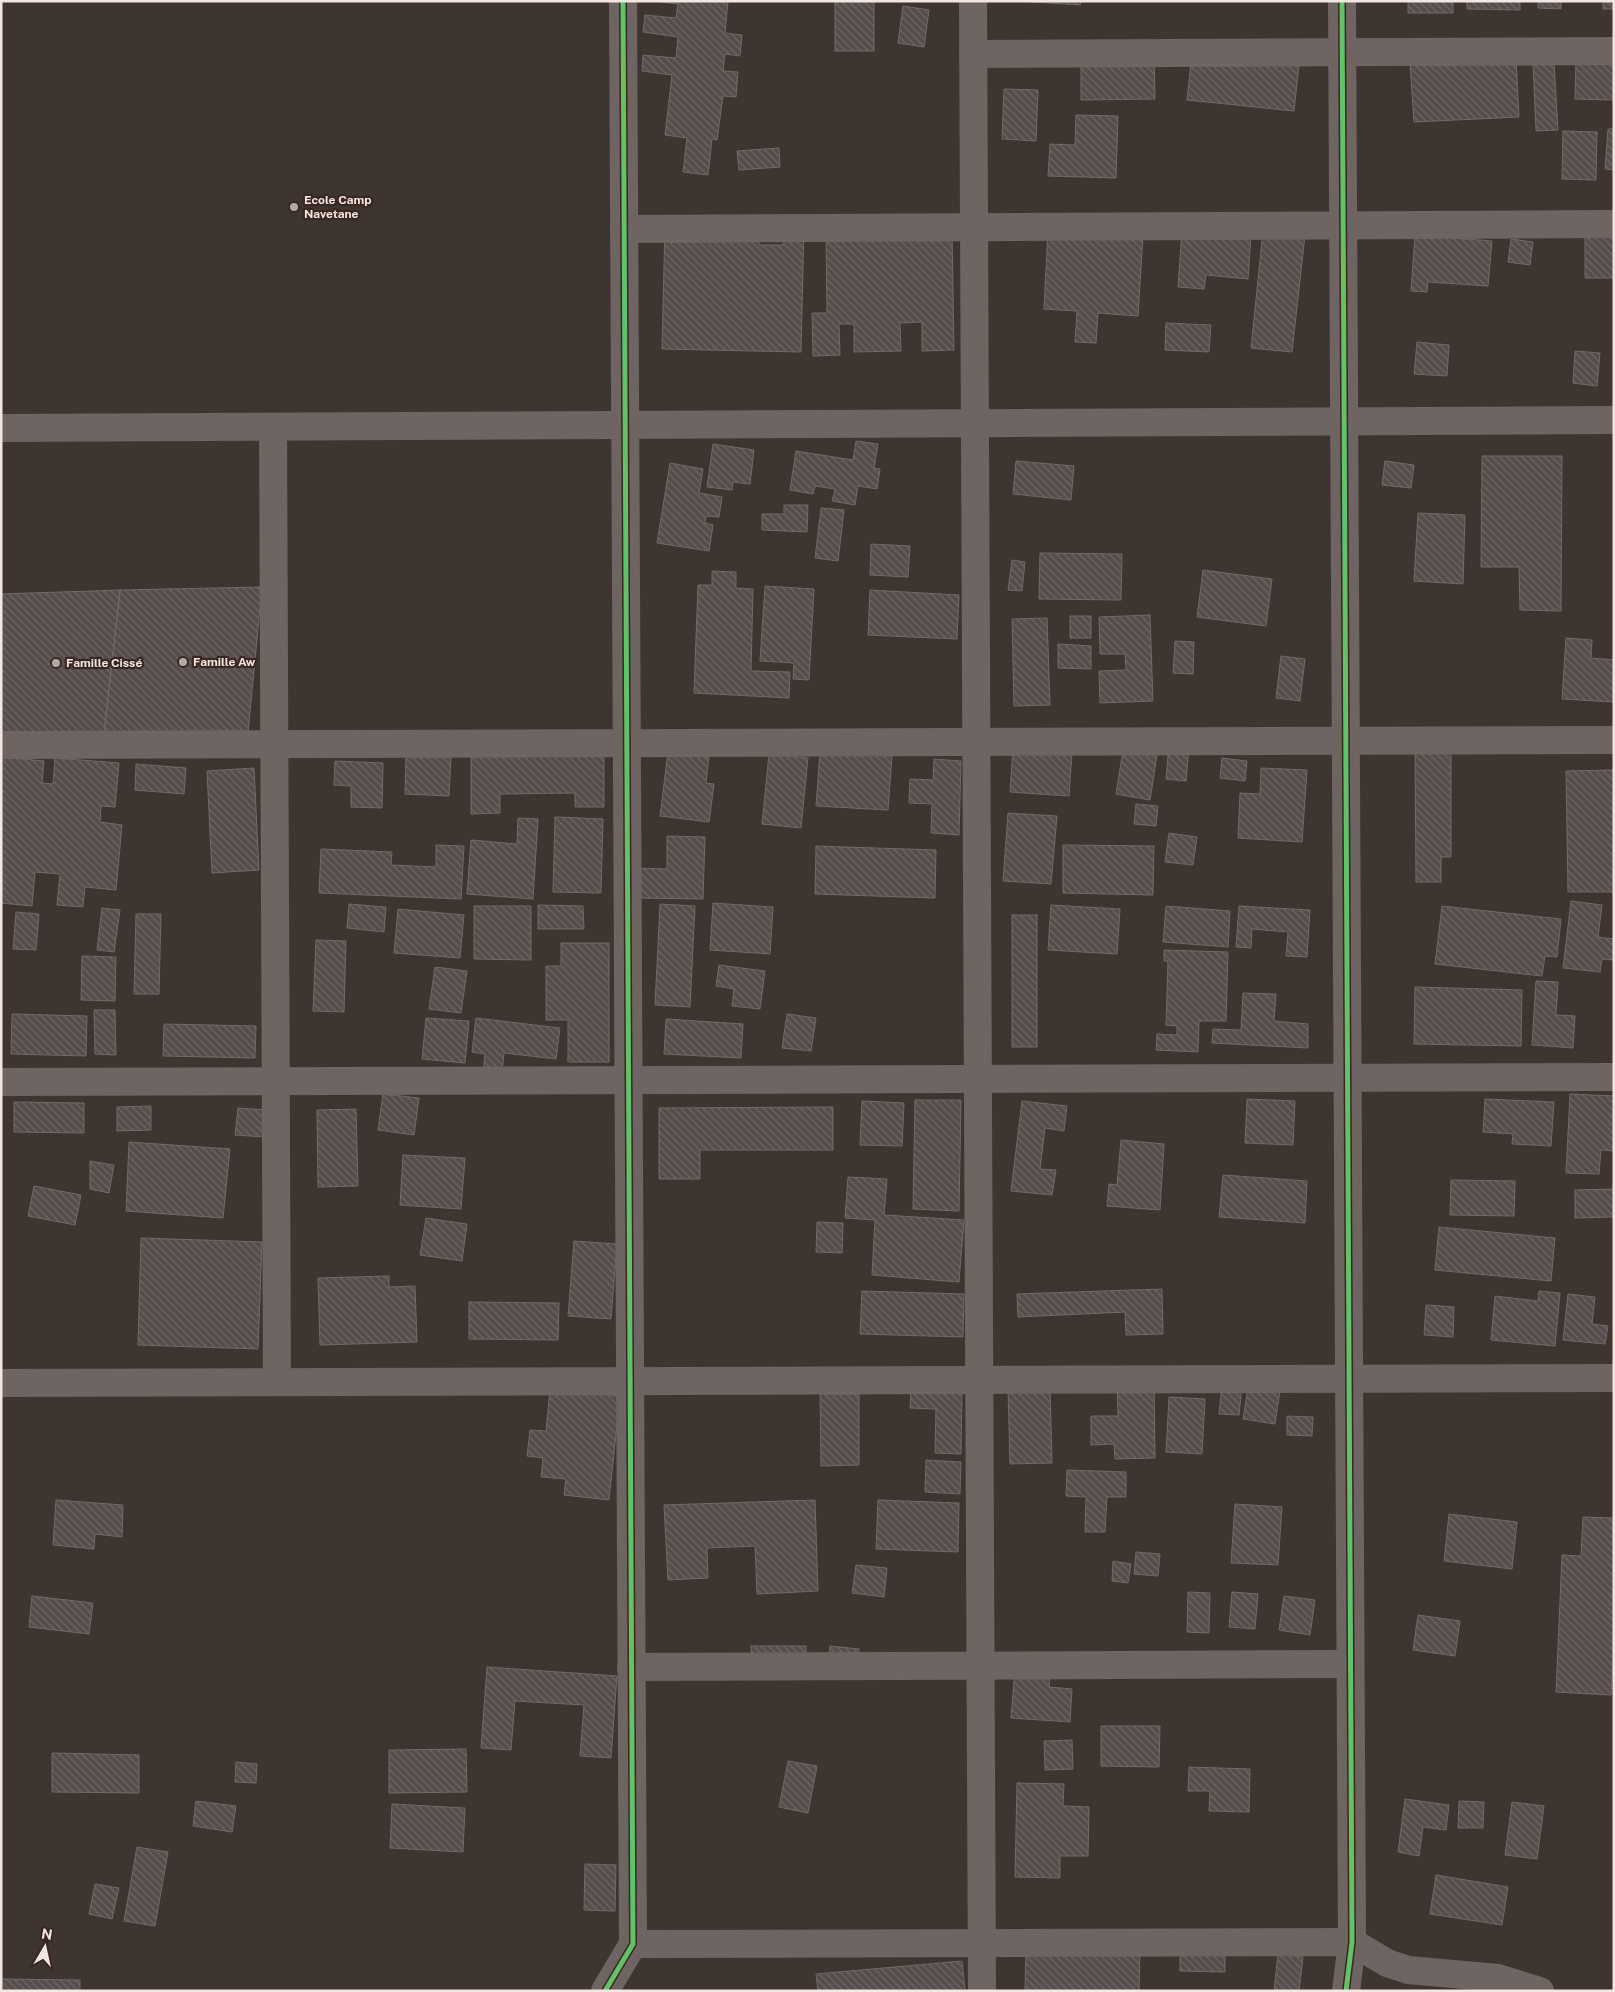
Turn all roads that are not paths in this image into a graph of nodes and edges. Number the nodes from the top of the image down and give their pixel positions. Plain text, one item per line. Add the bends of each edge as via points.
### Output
1 (623, 1) edge
2 (973, 1) edge
3 (1342, 1) edge
4 (1614, 51) edge
5 (1342, 52) junction
6 (973, 54) junction
7 (1614, 224) edge
8 (1343, 225) junction
9 (974, 227) junction
10 (624, 228) junction
11 (1614, 420) edge
12 (1344, 422) junction
13 (975, 424) junction
14 (625, 425) junction
15 (273, 427) junction
16 (1, 428) edge
17 (1614, 740) edge
18 (1346, 741) junction
19 (976, 742) junction
20 (626, 743) junction
21 (274, 744) junction
22 (1, 745) edge
23 (1614, 1077) edge
24 (1347, 1078) junction
25 (978, 1079) junction
26 (276, 1080) junction
27 (628, 1080) junction
28 (1, 1082) edge
29 (1614, 1378) edge
30 (1349, 1379) junction
31 (630, 1380) junction
32 (979, 1380) junction
33 (277, 1382) junction
34 (1, 1383) edge
35 (1350, 1664) junction
36 (981, 1666) junction
37 (631, 1667) junction
38 (1352, 1942) junction
39 (982, 1943) junction
40 (633, 1944) junction
41 (606, 1991) edge
42 (982, 1991) edge
43 (1346, 1991) edge
44 (1540, 1991) edge

1 - 10 street
2 - 6 street
3 - 5 street
4 - 5 street
5 - 6 street
5 - 8 street
6 - 9 street
7 - 8 street
8 - 9 street
8 - 12 street
9 - 10 street
9 - 13 street
10 - 14 street
11 - 12 street
12 - 13 street
12 - 18 street
13 - 14 street
13 - 19 street
14 - 15 street
14 - 20 street
15 - 16 street
15 - 21 street
17 - 18 street
18 - 19 street
18 - 24 street
19 - 20 street
19 - 25 street
20 - 21 street
20 - 27 street
21 - 22 street
21 - 26 street
23 - 24 street
24 - 25 street
24 - 30 street
25 - 27 street
25 - 32 street
26 - 27 street
26 - 28 street
26 - 33 street
27 - 31 street
29 - 30 street
30 - 32 street
30 - 35 street
31 - 32 street
31 - 33 street
31 - 37 street
32 - 36 street
33 - 34 street
35 - 36 street
35 - 38 street
36 - 37 street
36 - 39 street
37 - 40 street
38 - 39 street
38 - 43 street
38 - 44 street via 1387,1963 1408,1970 1498,1978
39 - 40 street
39 - 42 street
40 - 41 street

